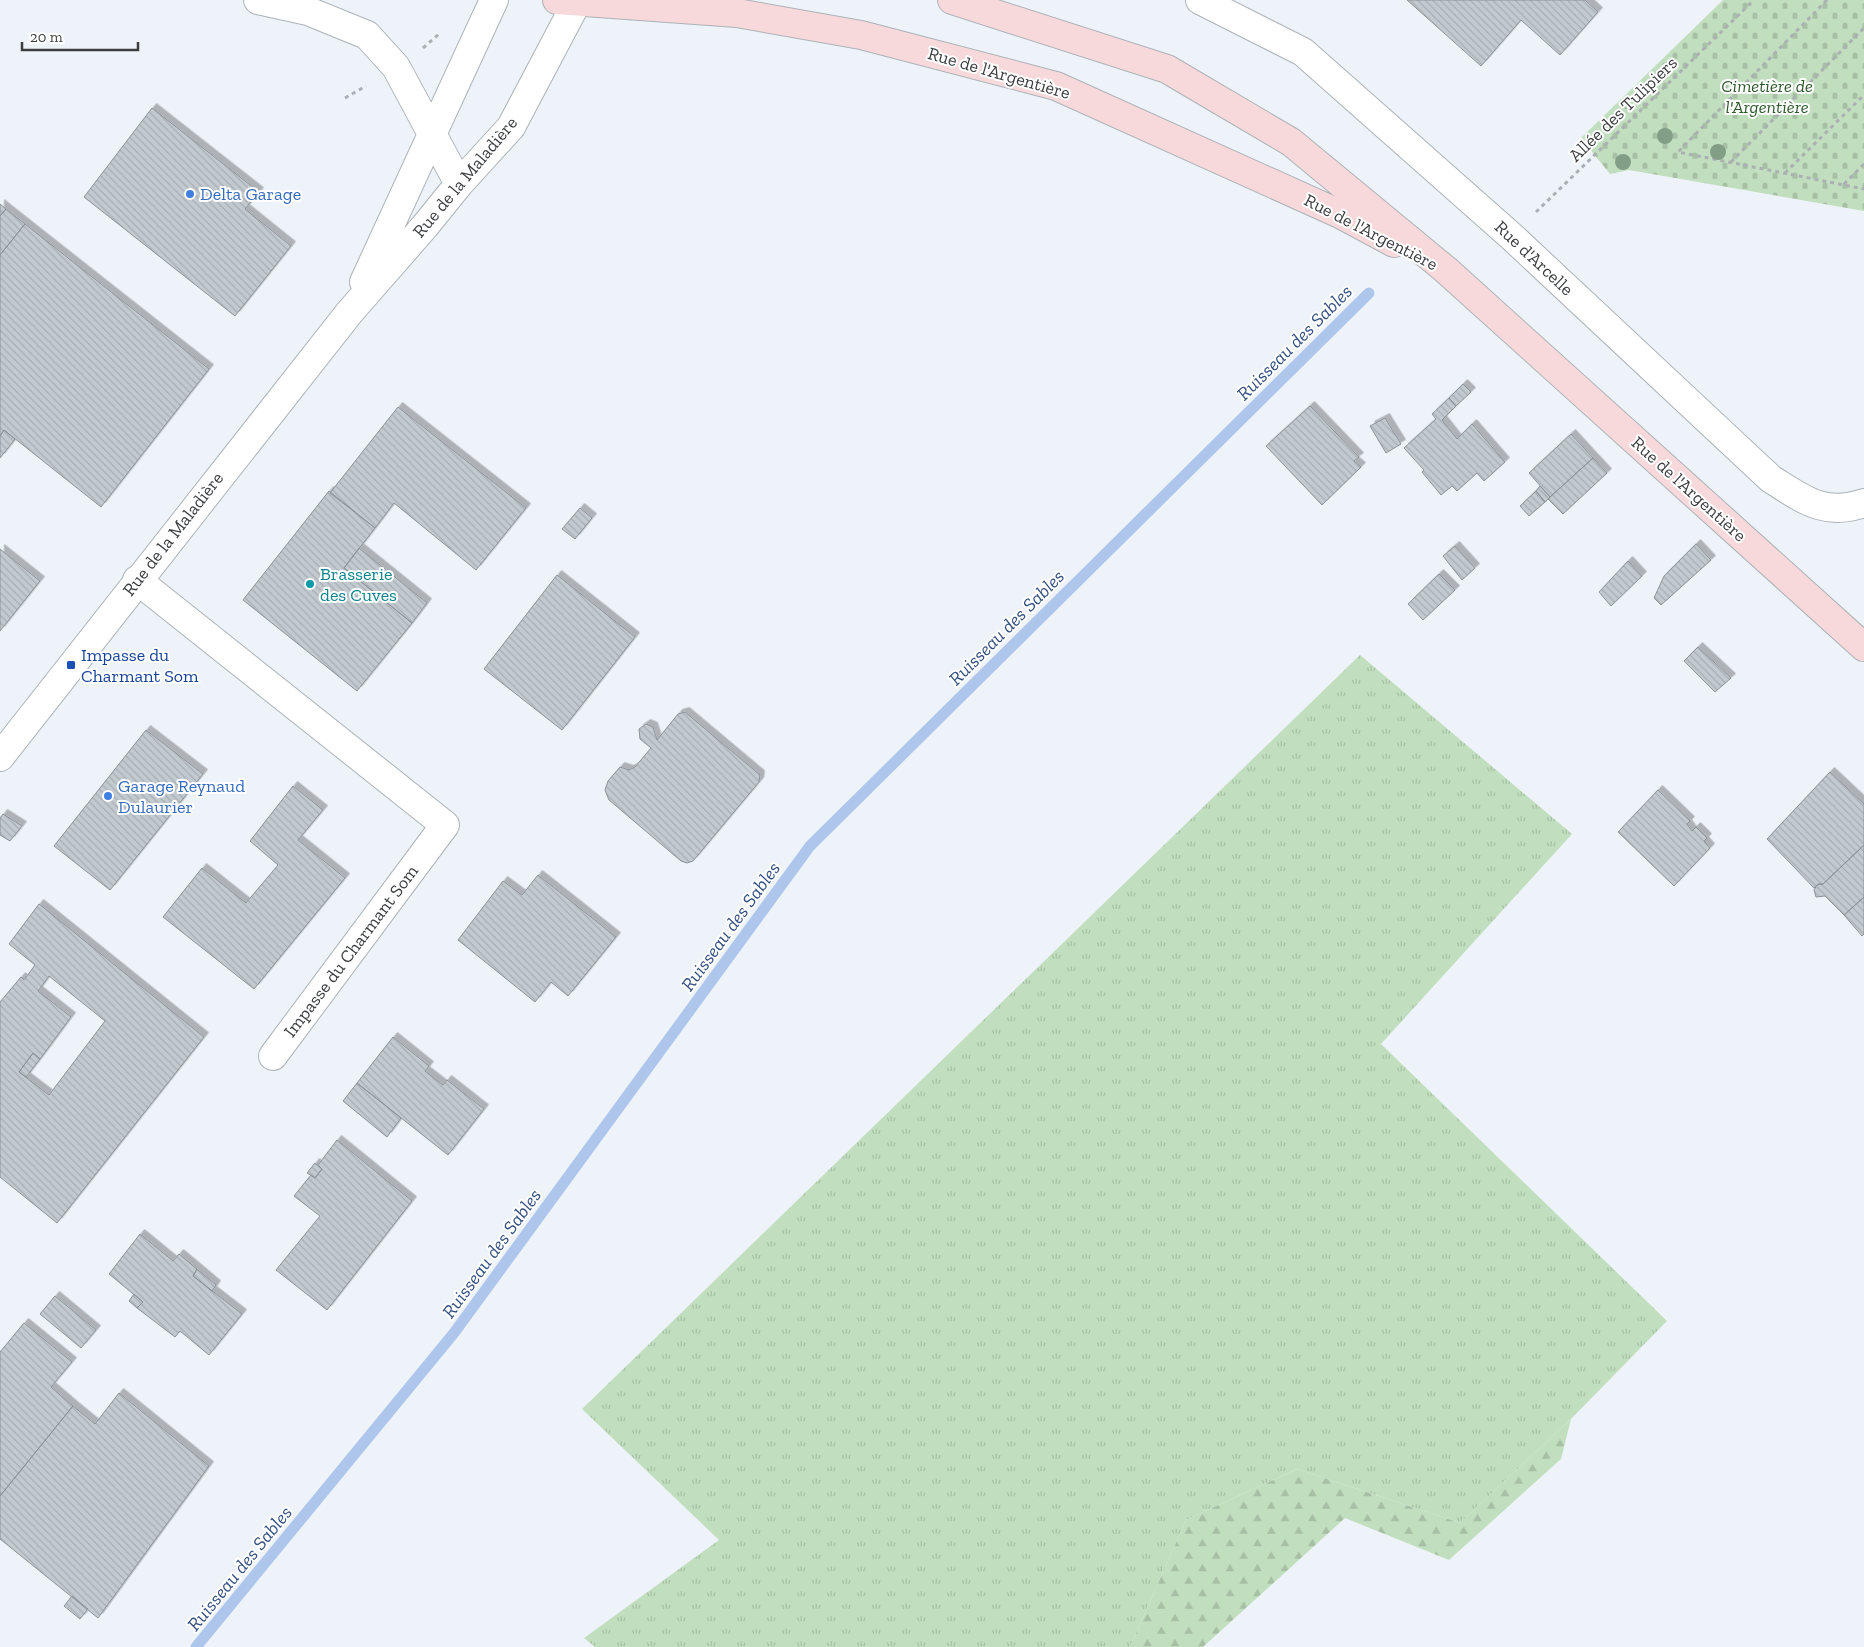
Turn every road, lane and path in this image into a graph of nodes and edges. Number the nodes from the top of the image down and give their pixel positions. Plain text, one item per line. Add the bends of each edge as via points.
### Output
1 (258, 0) edge
2 (494, 0) edge
3 (571, 0) edge
4 (952, 0) edge
5 (1200, 0) edge
6 (1754, 0) edge
7 (1827, 0) edge
8 (1864, 28) edge
9 (443, 30) dead end
10 (421, 50) dead end
11 (1864, 95) edge
12 (431, 136) junction
13 (1731, 162) junction
14 (1864, 164) edge
15 (1784, 173) junction
16 (459, 184) junction
17 (1843, 185) junction
18 (1864, 189) edge
19 (1511, 236) junction
20 (1446, 270) junction
21 (349, 313) junction
22 (1864, 503) edge
23 (137, 580) junction
24 (1864, 648) edge
25 (0, 756) edge
26 (273, 1056) dead end

1 - 12 street via 308,11 366,36 396,67
2 - 12 street, Rue de la Maladière
3 - 16 street, Rue de la Maladière via 511,127
3 - 20 main road, Rue de l'Argentière via 746,15 861,36 1056,86 1340,214
4 - 20 main road, Rue de l'Argentière via 1166,69 1291,142
5 - 19 street, Rue d'Arcelle via 1303,52
6 - 19 path, Allée des Tulipiers
7 - 13 path via 1678,152
8 - 13 path
9 - 10 path
11 - 15 path
12 - 16 street
12 - 21 street, Rue de la Maladière
13 - 15 path
14 - 17 path
15 - 17 path
16 - 21 street, Rue de la Maladière
17 - 18 path
19 - 22 street, Rue d'Arcelle via 1771,479 1811,504 1848,508
20 - 24 main road, Rue de l'Argentière
21 - 23 street, Rue de la Maladière
23 - 25 street, Rue de la Maladière
23 - 26 street, Impasse du Charmant Som via 445,825

